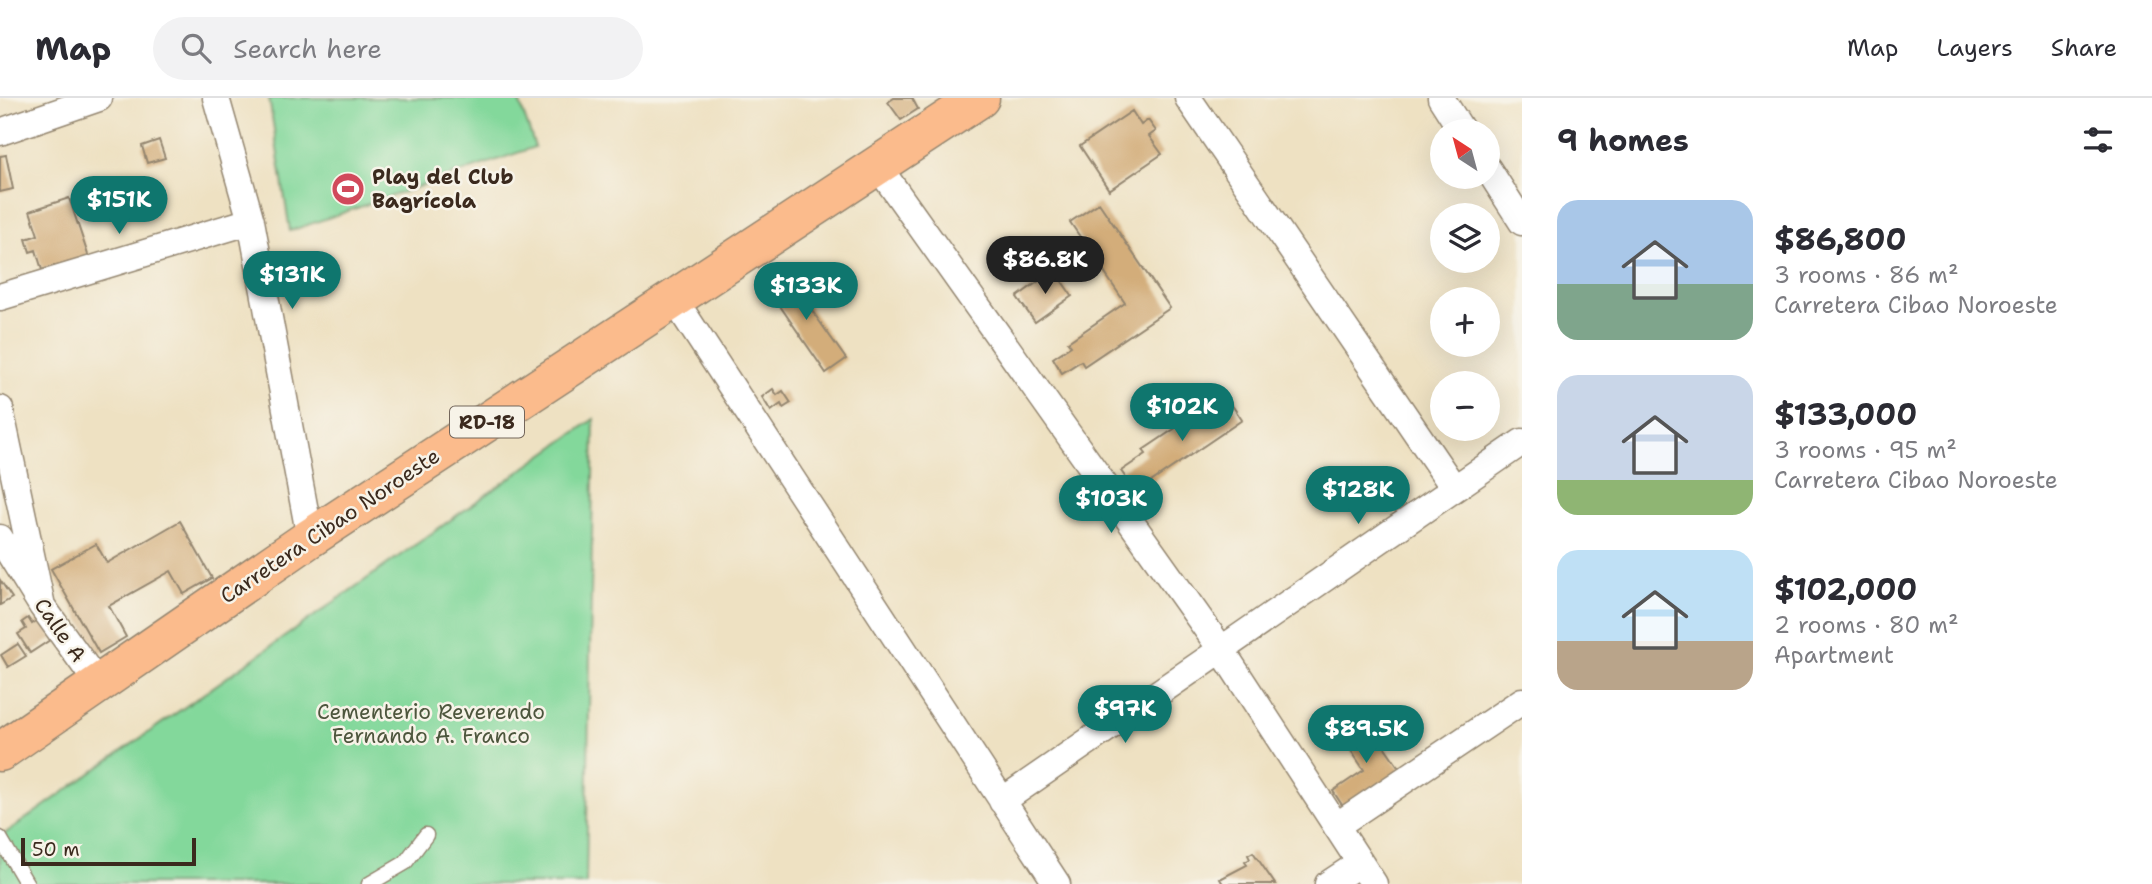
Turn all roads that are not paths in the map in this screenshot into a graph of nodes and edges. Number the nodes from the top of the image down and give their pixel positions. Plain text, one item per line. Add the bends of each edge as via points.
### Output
1 (99, 98) edge
2 (216, 98) edge
3 (980, 98) edge
4 (1188, 98) edge
5 (1441, 98) edge
6 (1454, 119) edge
7 (0, 132) edge
8 (877, 165) junction
9 (1500, 188) edge
10 (251, 221) junction
11 (1522, 222) edge
12 (0, 297) edge
13 (674, 299) junction
14 (0, 409) edge
15 (1522, 442) edge
16 (1454, 488) junction
17 (0, 538) edge
18 (310, 538) junction
19 (42, 606) junction
20 (1221, 649) junction
21 (99, 685) junction
22 (1522, 701) edge
23 (0, 752) edge
24 (1002, 802) junction
25 (1336, 826) junction
26 (426, 835) dead end
27 (0, 838) edge
28 (1367, 874) edge
29 (27, 884) edge
30 (369, 884) edge
31 (1056, 884) edge
32 (1328, 884) edge

1 - 7 street
2 - 10 street
3 - 8 main road, Carretera Cibao Noroeste / RD-18
4 - 16 street
5 - 6 street
8 - 13 main road, Carretera Cibao Noroeste / RD-18
8 - 20 street
9 - 11 street
10 - 12 street
10 - 18 street
13 - 18 main road, Carretera Cibao Noroeste / RD-18
13 - 24 street
14 - 19 street
15 - 16 street
16 - 20 street
17 - 19 street, Calle A
18 - 21 main road, Carretera Cibao Noroeste / RD-18
19 - 21 street, Calle A
20 - 24 street
20 - 25 street
21 - 23 main road, Carretera Cibao Noroeste / RD-18
22 - 25 street
24 - 31 street
25 - 28 street
26 - 30 lane via 405,863
27 - 29 lane
28 - 32 street

